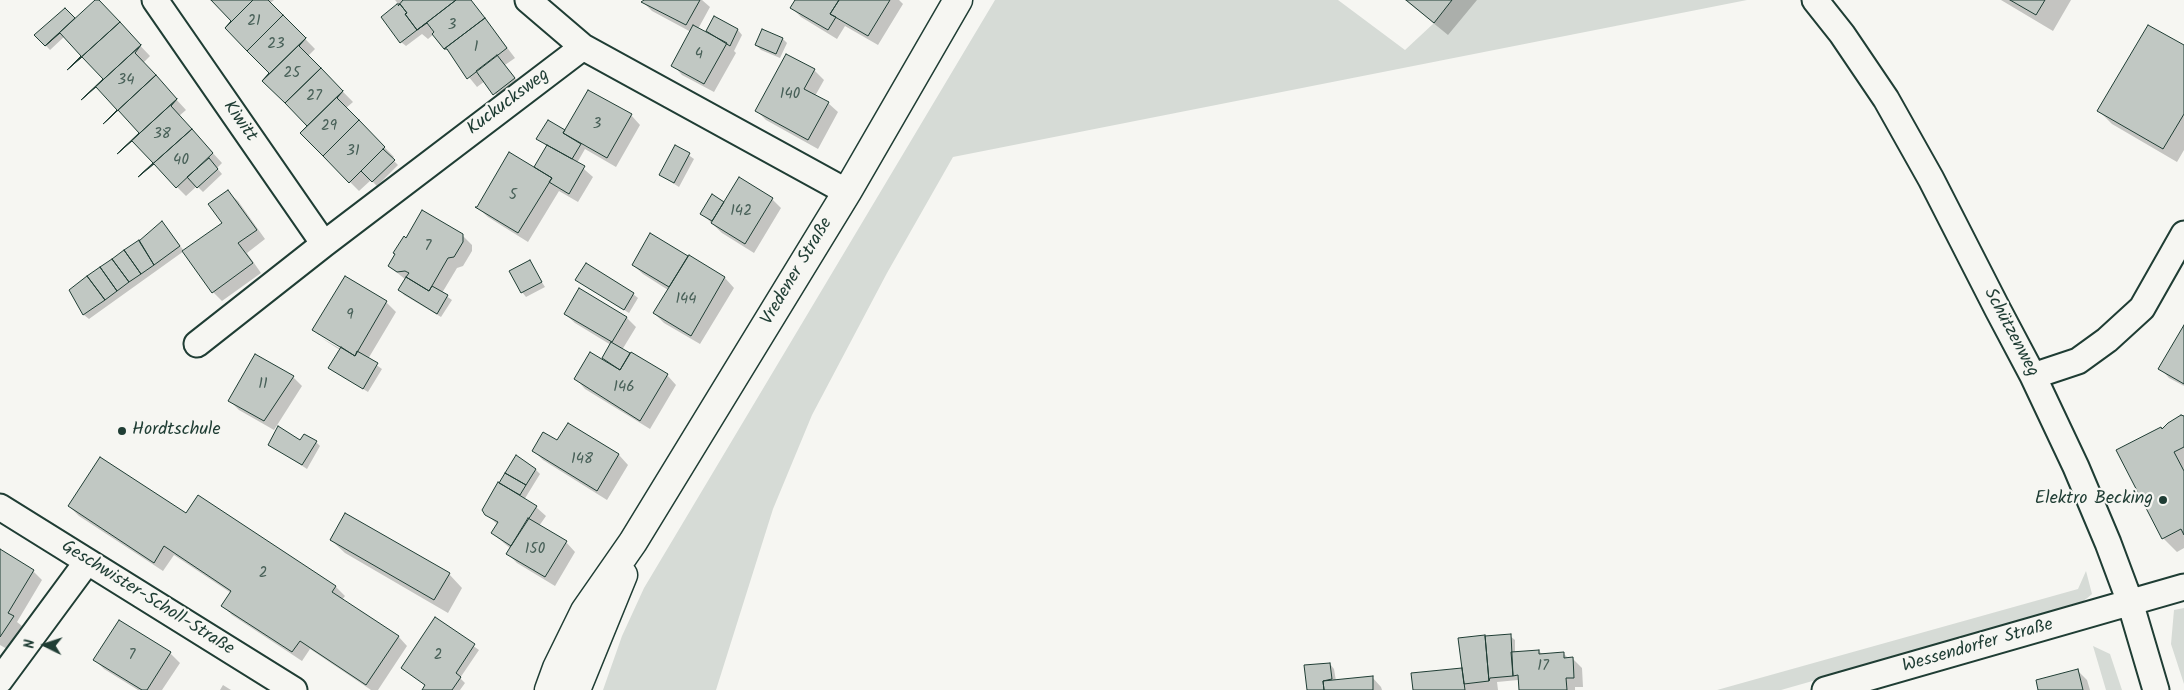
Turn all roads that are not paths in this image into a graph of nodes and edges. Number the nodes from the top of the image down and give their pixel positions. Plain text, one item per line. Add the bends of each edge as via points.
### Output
1 (155, 0) edge
2 (958, 0) edge
3 (1815, 0) edge
4 (530, 1) edge
5 (583, 47) junction
6 (847, 192) junction
7 (2184, 234) edge
8 (324, 244) junction
9 (197, 344) dead end
10 (2034, 376) junction
11 (0, 507) edge
12 (633, 542) junction
13 (87, 562) junction
14 (2184, 587) edge
15 (2130, 602) junction
16 (0, 680) edge
17 (1886, 682) edge
18 (294, 690) edge
19 (549, 690) edge
20 (576, 690) edge
21 (1825, 690) edge
22 (2156, 690) edge

1 - 8 street, Kiwitt
2 - 6 street, Vredener Straße
3 - 10 street, Schützenweg via 1886,99
4 - 5 street
5 - 6 street
5 - 8 street, Kuckucksweg
6 - 12 street, Vredener Straße
7 - 10 street via 2142,308 2078,361
8 - 9 street, Kuckucksweg
10 - 15 street, Schützenweg via 2076,467
11 - 13 street, Geschwister-Scholl-Straße
12 - 19 street, Vredener Straße via 585,611
12 - 20 street, Vredener Straße via 619,587
13 - 16 street
13 - 18 street, Geschwister-Scholl-Straße
14 - 15 street, Wessendorfer Straße
15 - 17 street, Wessendorfer Straße
15 - 22 street, Schützenweg
17 - 21 street, Wessendorfer Straße

